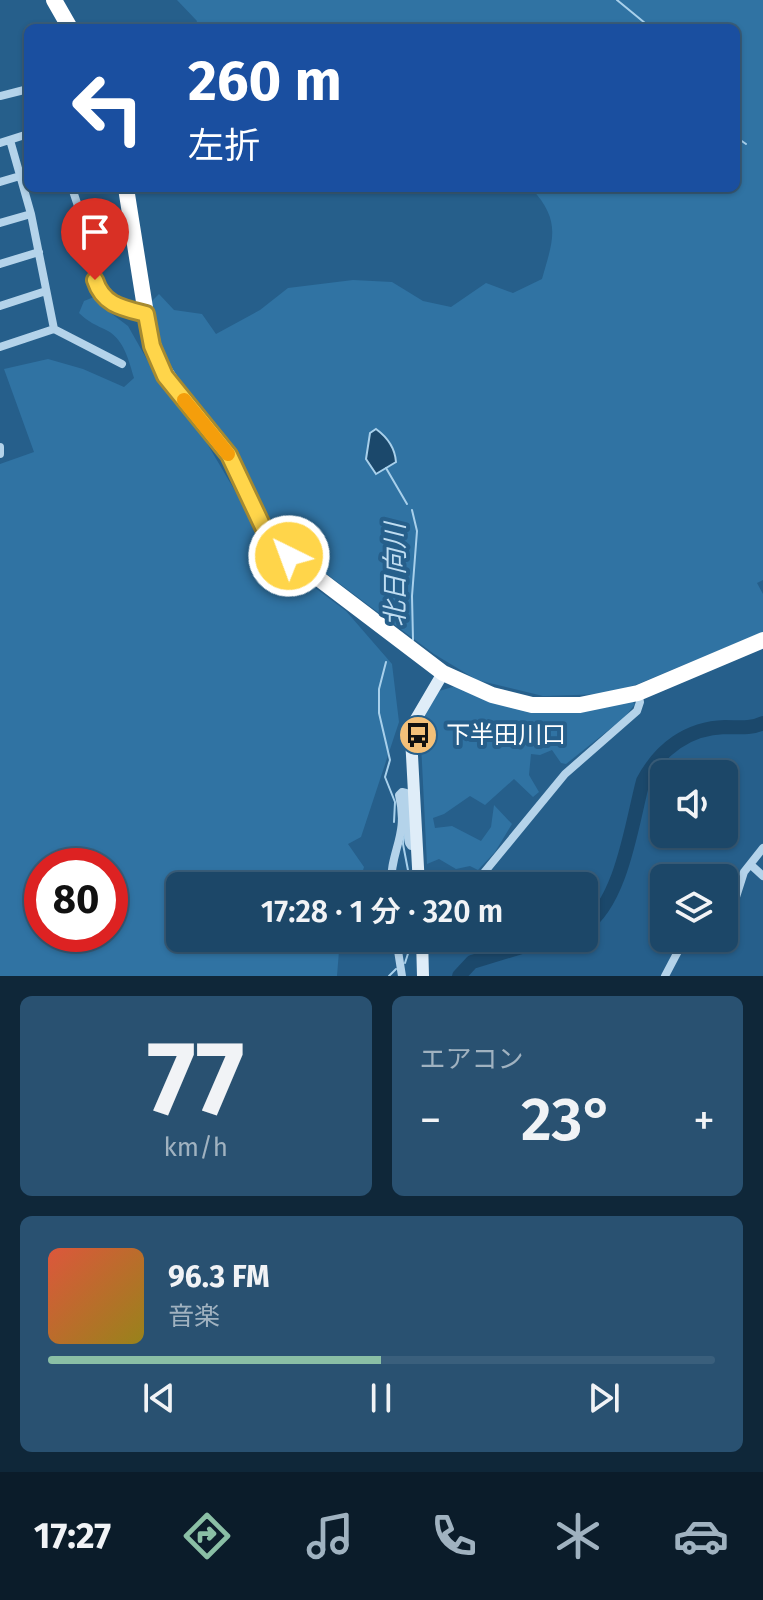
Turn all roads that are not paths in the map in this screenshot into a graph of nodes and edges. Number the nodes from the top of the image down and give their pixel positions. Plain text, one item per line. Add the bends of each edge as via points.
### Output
1 (54, 0) edge
2 (68, 24) edge
3 (24, 90) edge
4 (0, 96) edge
5 (24, 135) edge
6 (10, 140) junction
7 (0, 143) edge
8 (20, 176) junction
9 (0, 182) edge
10 (24, 190) edge
11 (25, 192) edge
12 (73, 192) edge
13 (127, 192) edge
14 (31, 214) junction
15 (0, 223) edge
16 (39, 252) junction
17 (0, 264) edge
18 (46, 291) junction
19 (0, 306) edge
20 (146, 314) junction
21 (54, 329) junction
22 (0, 347) edge
23 (122, 364) dead end
24 (0, 447) edge
25 (0, 454) edge
26 (763, 640) edge
27 (443, 673) junction
28 (638, 693) junction
29 (417, 846) junction
30 (763, 848) edge
31 (751, 865) junction
32 (392, 872) edge
33 (418, 872) edge
34 (484, 872) edge
35 (763, 876) edge
36 (738, 891) edge
37 (422, 952) edge
38 (678, 952) edge
39 (423, 976) edge
40 (665, 976) edge

1 - 2 highway
3 - 4 street
5 - 6 street
6 - 7 street
6 - 8 street
8 - 9 street
8 - 10 street
11 - 14 street
12 - 20 street via 99,292 108,303
13 - 20 highway
14 - 15 street
14 - 16 street
16 - 17 street
16 - 18 street
18 - 19 street
18 - 21 street
20 - 27 highway via 165,376 229,455 276,544
21 - 22 street
21 - 23 street
24 - 25 street
26 - 28 highway
27 - 28 highway via 492,695 532,705 580,705
27 - 29 main road via 411,737
28 - 34 street via 637,711 565,774
29 - 32 street via 409,843 402,792 404,824
29 - 33 main road
30 - 31 street
31 - 35 street
31 - 36 street
37 - 39 main road
38 - 40 street

